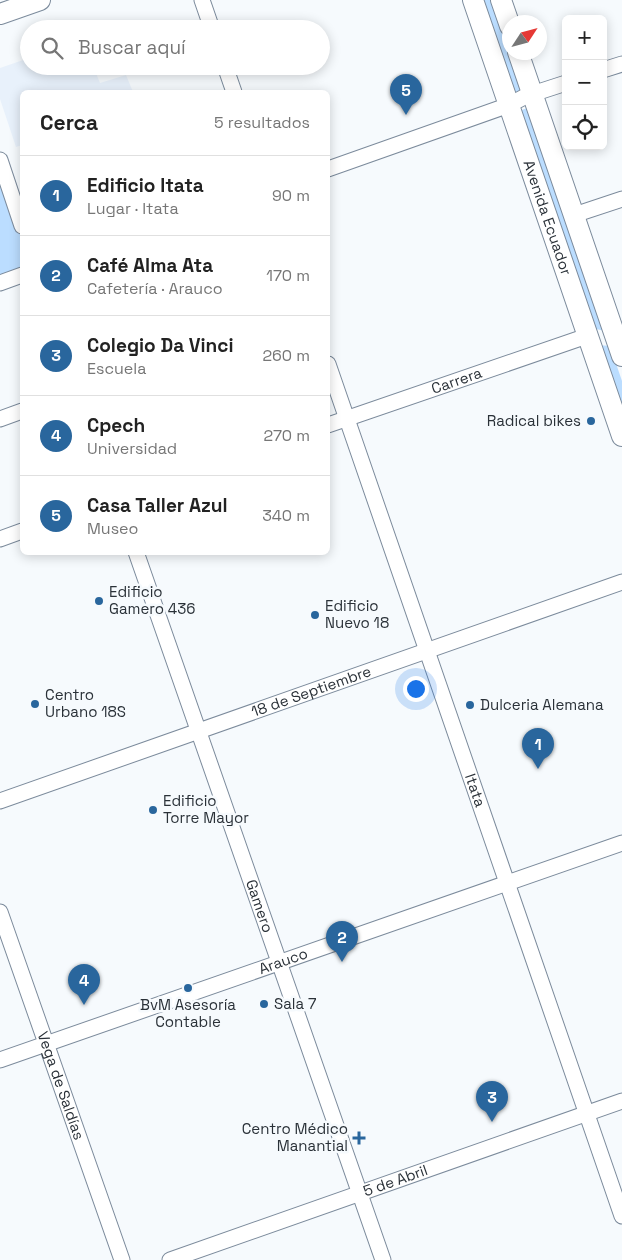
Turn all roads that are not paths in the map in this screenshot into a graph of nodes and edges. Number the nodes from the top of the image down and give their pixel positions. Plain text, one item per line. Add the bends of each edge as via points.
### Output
1 (40, 0) edge
2 (202, 0) edge
3 (473, 0) edge
4 (500, 0) edge
5 (0, 14) edge
6 (506, 15) edge
7 (209, 20) edge
8 (521, 60) edge
9 (622, 64) edge
10 (607, 69) edge
11 (228, 75) edge
12 (562, 84) edge
13 (233, 90) edge
14 (532, 94) junction
15 (509, 105) junction
16 (0, 160) edge
17 (330, 168) edge
18 (622, 199) edge
19 (574, 216) junction
20 (20, 220) edge
21 (20, 277) edge
22 (0, 283) edge
23 (587, 336) junction
24 (620, 352) edge
25 (330, 370) edge
26 (20, 412) edge
27 (346, 418) junction
28 (0, 419) edge
29 (330, 424) edge
30 (622, 436) edge
31 (20, 532) edge
32 (0, 539) edge
33 (137, 555) edge
34 (622, 582) edge
35 (426, 651) junction
36 (199, 732) junction
37 (0, 801) edge
38 (622, 843) edge
39 (507, 883) junction
40 (0, 912) edge
41 (279, 963) junction
42 (46, 1044) junction
43 (0, 1060) edge
44 (622, 1102) edge
45 (586, 1114) junction
46 (359, 1194) junction
47 (622, 1216) edge
48 (122, 1260) edge
49 (170, 1260) edge
50 (382, 1260) edge

1 - 5 main road
2 - 7 street
3 - 15 main road, Avenida Ecuador
4 - 6 main road
8 - 14 main road, Avenida Ecuador
9 - 10 street
11 - 13 street
12 - 14 street
14 - 15 street
14 - 19 main road, Avenida Ecuador
15 - 17 street
15 - 23 main road, Avenida Ecuador
16 - 20 street
18 - 19 street
19 - 24 main road, Avenida Ecuador
21 - 22 street
23 - 24 main road via 603,339
23 - 27 street, Carrera
23 - 30 main road, Avenida Ecuador
25 - 27 street, Itata
26 - 28 street
27 - 29 street, Carrera
27 - 35 street, Itata
31 - 32 street
33 - 36 street, Gamero
34 - 35 street, 18 de Septiembre
35 - 36 street, 18 de Septiembre
35 - 39 street, Itata
36 - 37 street, 18 de Septiembre
36 - 41 street, Gamero
38 - 39 street, Arauco
39 - 41 street, Arauco
39 - 45 street, Itata
40 - 42 street, Vega de Saldías
41 - 42 street, Arauco
41 - 46 street, Gamero
42 - 43 street, Arauco
42 - 48 street, Vega de Saldías
44 - 45 street, 5 de Abril
45 - 46 street, 5 de Abril
45 - 47 street, Itata
46 - 49 street, 5 de Abril
46 - 50 street, Gamero

